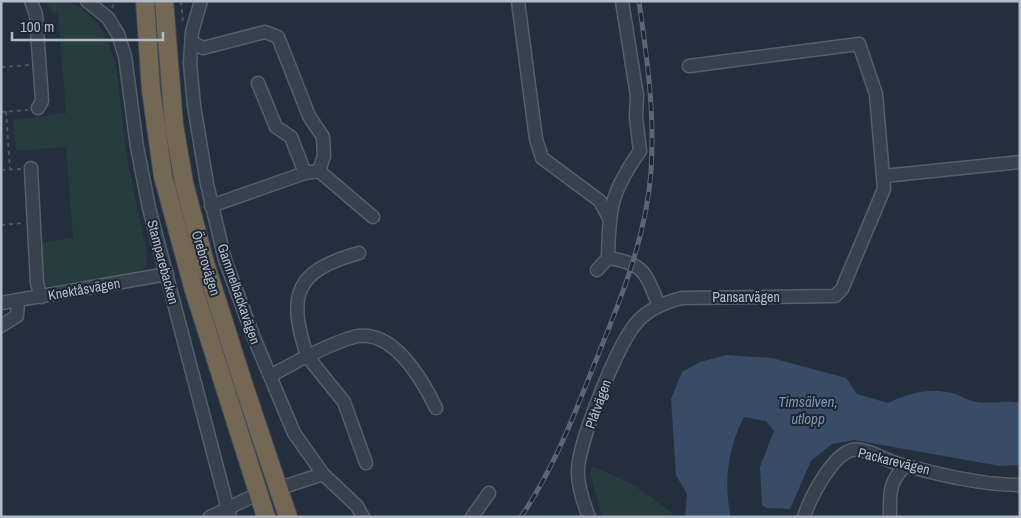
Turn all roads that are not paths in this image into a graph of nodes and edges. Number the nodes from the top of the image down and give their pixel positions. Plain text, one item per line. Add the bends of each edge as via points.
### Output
1 (31, 1) edge
2 (87, 1) edge
3 (145, 1) edge
4 (164, 1) edge
5 (201, 1) edge
6 (518, 1) edge
7 (622, 1) edge
8 (192, 42) junction
9 (689, 66) dead end
10 (258, 83) dead end
11 (38, 108) road end
12 (1020, 162) edge
13 (31, 168) road end
14 (319, 171) junction
15 (305, 173) junction
16 (884, 176) junction
17 (211, 206) junction
18 (373, 217) dead end
19 (609, 218) junction
20 (359, 254) dead end
21 (608, 258) junction
22 (597, 270) dead end
23 (166, 274) junction
24 (41, 297) junction
25 (18, 300) junction
26 (1, 303) edge
27 (659, 306) junction
28 (1, 326) edge
29 (308, 356) junction
30 (270, 376) junction
31 (436, 408) dead end
32 (366, 463) dead end
33 (906, 466) junction
34 (323, 474) junction
35 (1020, 485) edge
36 (286, 486) dead end
37 (489, 493) dead end
38 (249, 498) dead end
39 (228, 512) edge
40 (210, 517) edge
41 (266, 517) edge
42 (288, 517) edge
43 (363, 517) edge
44 (472, 517) edge
45 (589, 517) edge
46 (804, 517) edge
47 (890, 517) edge

1 - 11 street via 36,16 40,64 42,101
2 - 23 street, Stamparebacken via 108,18 118,34 125,56 143,178
3 - 41 highway, Örebrovägen via 152,99 163,176 193,287
4 - 42 highway, Örebrovägen via 174,126 184,183 238,367
5 - 8 street, Gammelbackavägen
6 - 19 street via 536,139 542,158 600,201
7 - 19 street via 637,96 640,150 623,174
8 - 14 street via 203,48 265,32 278,37 309,116 322,136 324,156
8 - 17 street, Gammelbackavägen via 190,63 194,106
9 - 16 street via 859,44 876,94
10 - 15 street via 276,127 291,137
12 - 16 street
13 - 24 street via 37,283
14 - 15 street
14 - 18 street
15 - 17 street
16 - 27 street, Pansarvägen via 884,189 842,290 835,296 693,297
17 - 30 street, Gammelbackavägen via 238,297
19 - 21 street
20 - 29 street via 323,265 302,286 297,302 298,320
21 - 22 street
21 - 27 street via 625,260 643,270
23 - 24 street, Knektåsvägen
23 - 39 street, Stamparebacken
24 - 25 street, Knektåsvägen
25 - 26 street, Knektåsvägen
25 - 28 street via 17,316
27 - 45 street, Plåtvägen via 640,319 625,338 585,440 578,471
29 - 30 street
29 - 31 street via 358,336 374,337 401,355 423,381
29 - 32 street via 344,402
30 - 34 street, Gammelbackavägen via 294,433
33 - 35 street, Packarevägen via 1002,485
33 - 46 street, Packarevägen via 852,450 833,463
33 - 47 street via 892,483
34 - 36 street
34 - 43 street, Gammelbackavägen via 357,506
37 - 44 street
38 - 39 street
39 - 40 street

